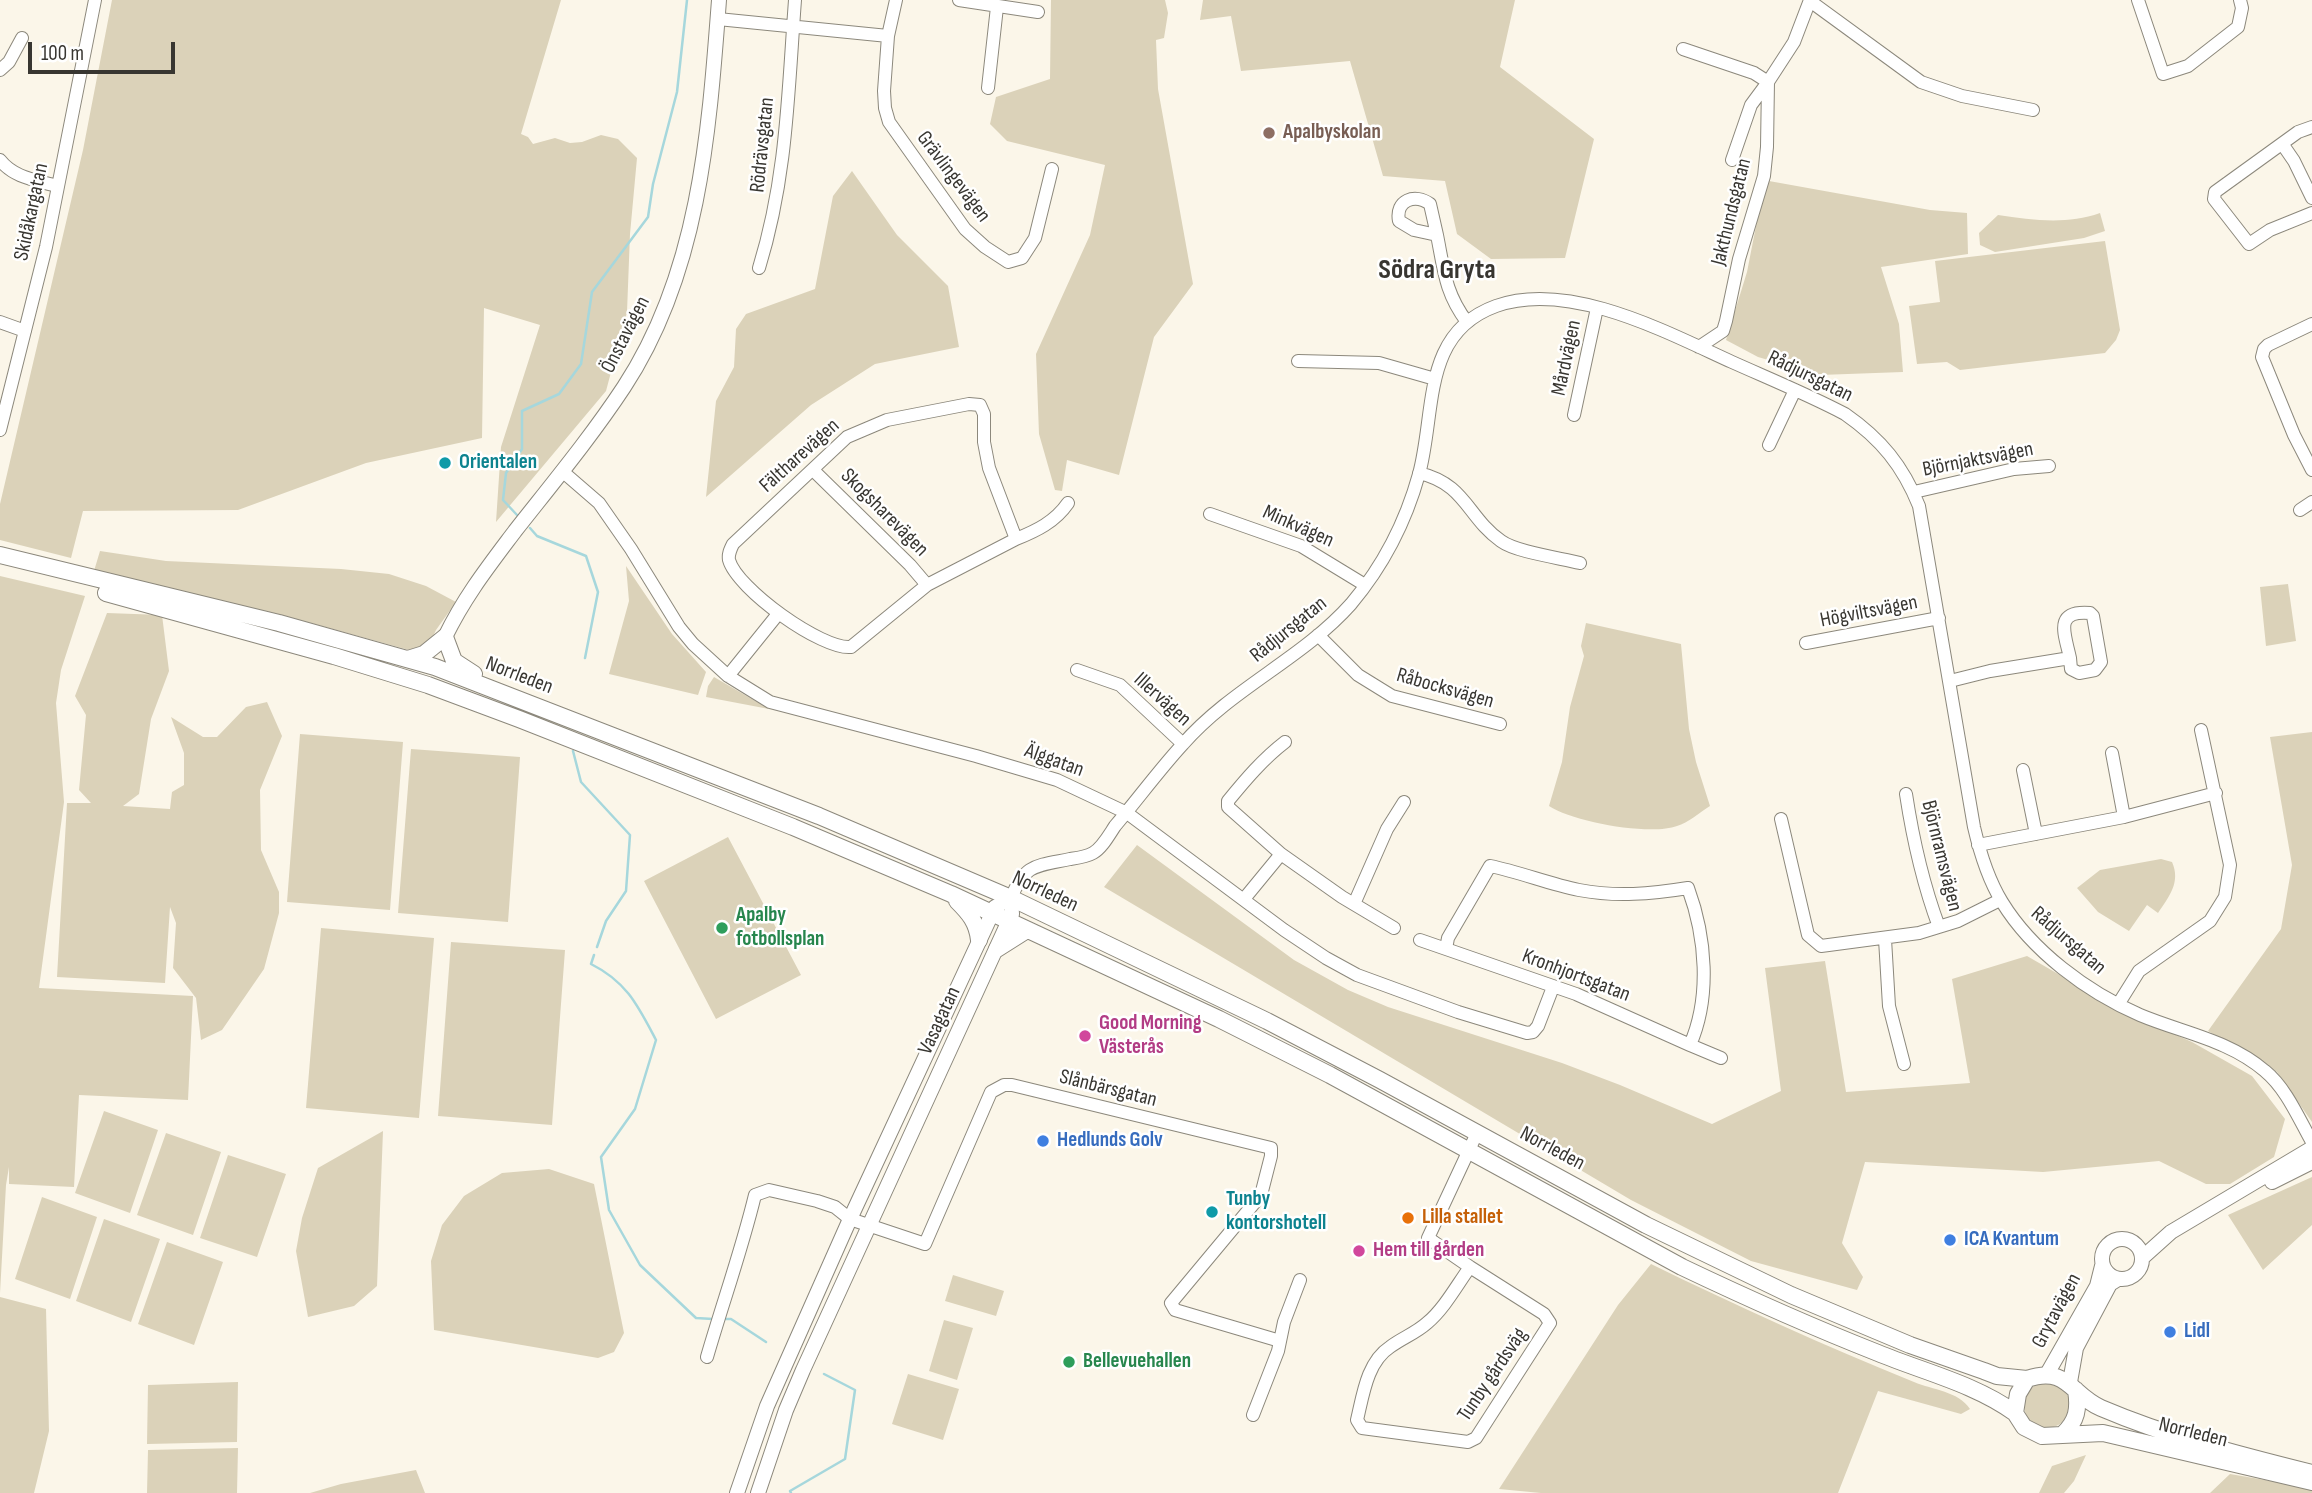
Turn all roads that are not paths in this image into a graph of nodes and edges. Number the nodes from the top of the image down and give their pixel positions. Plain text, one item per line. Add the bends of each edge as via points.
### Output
1 (95, 0) edge
2 (719, 0) edge
3 (796, 0) edge
4 (896, 0) edge
5 (959, 0) edge
6 (1810, 0) edge
7 (2138, 0) edge
8 (2240, 0) edge
9 (997, 7) junction
10 (1038, 12) dead end
11 (718, 19) junction
12 (793, 25) junction
13 (888, 36) junction
14 (22, 38) dead end
15 (1683, 49) dead end
16 (0, 70) edge
17 (1768, 82) junction
18 (988, 88) dead end
19 (2033, 110) dead end
20 (2312, 127) edge
21 (2283, 145) junction
22 (0, 160) edge
23 (1732, 160) dead end
24 (1052, 169) dead end
25 (57, 186) junction
26 (2312, 198) edge
27 (2312, 213) edge
28 (1437, 235) dead end
29 (759, 268) dead end
30 (1597, 308) junction
31 (0, 322) edge
32 (1467, 322) junction
33 (2312, 324) edge
34 (25, 331) junction
35 (1699, 346) junction
36 (1298, 361) dead end
37 (1434, 379) junction
38 (1795, 390) junction
39 (1574, 415) dead end
40 (0, 430) edge
41 (1769, 444) dead end
42 (2049, 466) dead end
43 (813, 470) junction
44 (2312, 470) edge
45 (562, 471) junction
46 (1419, 473) junction
47 (1914, 492) junction
48 (2312, 502) edge
49 (1068, 503) dead end
50 (2300, 510) dead end
51 (1210, 514) dead end
52 (1016, 539) junction
53 (0, 555) edge
54 (1580, 563) dead end
55 (0, 565) edge
56 (927, 585) junction
57 (1365, 585) junction
58 (778, 614) junction
59 (1939, 618) junction
60 (1318, 635) junction
61 (445, 637) junction
62 (1806, 643) dead end
63 (2070, 658) junction
64 (408, 659) junction
65 (435, 667) junction
66 (1077, 670) dead end
67 (728, 676) junction
68 (1950, 681) junction
69 (428, 685) junction
70 (495, 689) junction
71 (1500, 724) dead end
72 (2201, 730) dead end
73 (1285, 742) dead end
74 (1183, 744) junction
75 (2112, 752) dead end
76 (2024, 770) dead end
77 (2216, 793) junction
78 (1906, 794) dead end
79 (1404, 802) dead end
80 (1127, 813) junction
81 (2124, 817) junction
82 (1781, 819) dead end
83 (2036, 834) junction
84 (1978, 845) junction
85 (1281, 854) junction
86 (951, 894) junction
87 (1011, 898) junction
88 (1244, 899) junction
89 (2000, 900) junction
90 (1354, 904) junction
91 (993, 913) junction
92 (1010, 921) junction
93 (1939, 927) junction
94 (1394, 928) dead end
95 (1027, 930) junction
96 (1885, 939) junction
97 (979, 940) junction
98 (1420, 940) dead end
99 (997, 949) junction
100 (1446, 949) junction
101 (1553, 987) junction
102 (2119, 1003) junction
103 (1690, 1045) junction
104 (1721, 1058) dead end
105 (1904, 1064) dead end
106 (1477, 1133) junction
107 (2312, 1142) edge
108 (2312, 1148) edge
109 (1469, 1150) junction
110 (2312, 1162) edge
111 (2232, 1197) junction
112 (850, 1219) junction
113 (869, 1225) junction
114 (2171, 1232) junction
115 (2136, 1243) junction
116 (2142, 1258) junction
117 (2102, 1266) junction
118 (1470, 1267) junction
119 (2118, 1279) junction
120 (1300, 1280) dead end
121 (1280, 1341) junction
122 (708, 1356) dead end
123 (2047, 1374) junction
124 (2027, 1378) junction
125 (2073, 1386) junction
126 (2015, 1413) junction
127 (1253, 1415) dead end
128 (2063, 1434) junction
129 (2312, 1473) edge
130 (2312, 1482) edge
131 (737, 1493) edge
132 (758, 1493) edge

1 - 25 street, Skidåkargatan
2 - 11 street, Önstavägen
3 - 12 street, Rödrävsgatan
4 - 13 street, Grävlingevägen
5 - 9 street
6 - 17 street via 1794,42
6 - 19 street via 1922,82 1962,96
7 - 8 street via 2163,74 2188,65 2238,27
9 - 10 street
9 - 18 street
11 - 12 street
11 - 45 street, Önstavägen via 704,159 678,273 625,386
12 - 13 street
12 - 29 street, Rödrävsgatan via 784,158
13 - 24 street, Grävlingevägen via 884,100 889,122 965,229 985,247 1008,261 1022,258 1035,238
14 - 16 street
15 - 17 street
17 - 23 street via 1751,105
17 - 35 street, Jakthundsgatan via 1761,189 1723,331
20 - 21 street
21 - 26 street
21 - 27 street via 2215,192 2214,199 2249,244
22 - 25 street via 10,172
25 - 34 street, Skidåkargatan
28 - 32 street via 1442,273 1454,305
30 - 32 street, Rådjursgatan via 1548,298 1511,302
30 - 35 street, Rådjursgatan
30 - 39 street, Mårdvägen
31 - 34 street
32 - 37 street, Rådjursgatan via 1448,345
33 - 44 street via 2267,345 2262,357
34 - 40 street, Skidåkargatan
35 - 38 street, Rådjursgatan
36 - 37 street via 1379,363
37 - 46 street, Rådjursgatan
38 - 41 street
38 - 47 street, Rådjursgatan via 1867,429 1896,460
42 - 47 street, Björnjaktsvägen via 2025,467
43 - 52 street, Fältharevägen via 860,430 887,420 980,405 989,468
43 - 56 street, Skogsharevägen
43 - 58 street, Fältharevägen via 745,531 728,555 743,582
45 - 61 street, Önstavägen via 467,594
45 - 67 street, Älggatan via 599,503 679,627
46 - 54 street via 1443,480 1490,533 1507,545
46 - 57 street, Rådjursgatan via 1389,551
47 - 59 street, Rådjursgatan
48 - 50 street
49 - 52 street, Fältharevägen via 1045,525
51 - 57 street, Minkvägen via 1301,546
52 - 56 street, Fältharevägen
53 - 64 main road, Norrleden
55 - 69 main road, Norrleden
56 - 58 street, Fältharevägen via 851,647 826,640
57 - 60 street, Rådjursgatan
58 - 67 street
59 - 62 street, Högviltsvägen
59 - 68 street, Rådjursgatan
60 - 71 street, Råbocksvägen via 1358,676 1392,696
60 - 74 street, Rådjursgatan via 1220,707
61 - 64 main road via 424,654
61 - 65 main road
61 - 70 main road via 454,661
63 - 63 street via 2071,669 2079,673 2095,670 2100,664 2090,613 2066,617 2063,625
63 - 68 street
64 - 65 main road, Norrleden
65 - 69 main road
65 - 70 main road, Norrleden
66 - 74 street, Illervägen via 1119,685
67 - 80 street, Älggatan via 770,702 1057,780
68 - 84 street, Rådjursgatan
69 - 86 main road, Norrleden via 781,822
70 - 87 main road, Norrleden via 819,816
72 - 77 street
73 - 85 street via 1228,801 1228,807
74 - 80 street, Rådjursgatan
75 - 81 street
76 - 83 street
77 - 81 street
77 - 102 street via 2230,865 2225,897 2201,929 2139,971
78 - 93 street, Björnramsvägen via 1919,863
79 - 90 street
80 - 87 street, Rådjursgatan via 1095,852 1021,875
80 - 88 street, Älggatan
81 - 83 street
82 - 96 street, Björnramsvägen via 1808,935 1826,946
83 - 84 street
84 - 89 street, Rådjursgatan
85 - 88 street
85 - 90 street
86 - 91 main road, Norrleden
86 - 97 main road via 971,915
87 - 91 street, Vasagatan
87 - 92 street, Vasagatan
87 - 106 main road, Norrleden via 1267,1021
88 - 101 street, Älggatan via 1357,975 1527,1033 1538,1026
89 - 93 street, Björnramsvägen
89 - 102 street, Rådjursgatan via 2046,953
90 - 94 street
91 - 92 main road, Norrleden
91 - 97 street, Vasagatan
92 - 95 main road, Norrleden
92 - 99 street, Vasagatan
93 - 96 street, Björnramsvägen
95 - 99 main road
95 - 109 main road, Norrleden via 1219,1018
96 - 105 street via 1889,1006
97 - 112 street, Vasagatan
98 - 100 street, Kronhjortsgatan
99 - 113 street, Vasagatan
100 - 101 street, Kronhjortsgatan
100 - 103 street via 1490,866 1603,893 1688,888 1703,968 1702,1012
101 - 103 street, Kronhjortsgatan
102 - 107 street, Rådjursgatan via 2229,1046 2250,1059 2275,1082
103 - 104 street, Kronhjortsgatan
106 - 109 street, Tunby gårdsväg
106 - 124 main road, Norrleden via 1646,1225 1791,1295 1997,1376
108 - 111 street
109 - 118 street, Tunby gårdsväg via 1428,1238
109 - 126 main road, Norrleden via 1682,1267 1877,1353 1994,1398
110 - 111 street via 2251,1193
111 - 114 street
112 - 113 street, Slånbärsgatan
112 - 122 street via 817,1201 769,1190 755,1195
112 - 131 street, Vasagatan via 767,1406
113 - 121 street, Slånbärsgatan via 925,1244 991,1092 1004,1085 1271,1148 1261,1195 1171,1303 1175,1310
113 - 132 street, Vasagatan via 795,1390
114 - 115 street
114 - 116 street
115 - 116 street
115 - 117 street via 2118,1238 2108,1244
116 - 119 street via 2133,1276
117 - 119 street
117 - 123 street, Grytavägen via 2097,1286
118 - 118 street, Tunby gårdsväg via 1434,1317 1386,1349 1374,1365 1357,1420 1362,1428 1468,1442 1476,1438 1550,1323 1544,1314
119 - 125 street, Grytavägen via 2110,1284 2076,1348
120 - 121 street
121 - 127 street
123 - 124 main road
123 - 125 main road
124 - 126 main road
125 - 128 main road via 2077,1414
125 - 129 main road, Norrleden via 2090,1403 2167,1433
126 - 128 main road via 2034,1433
128 - 130 main road, Norrleden via 2103,1433

